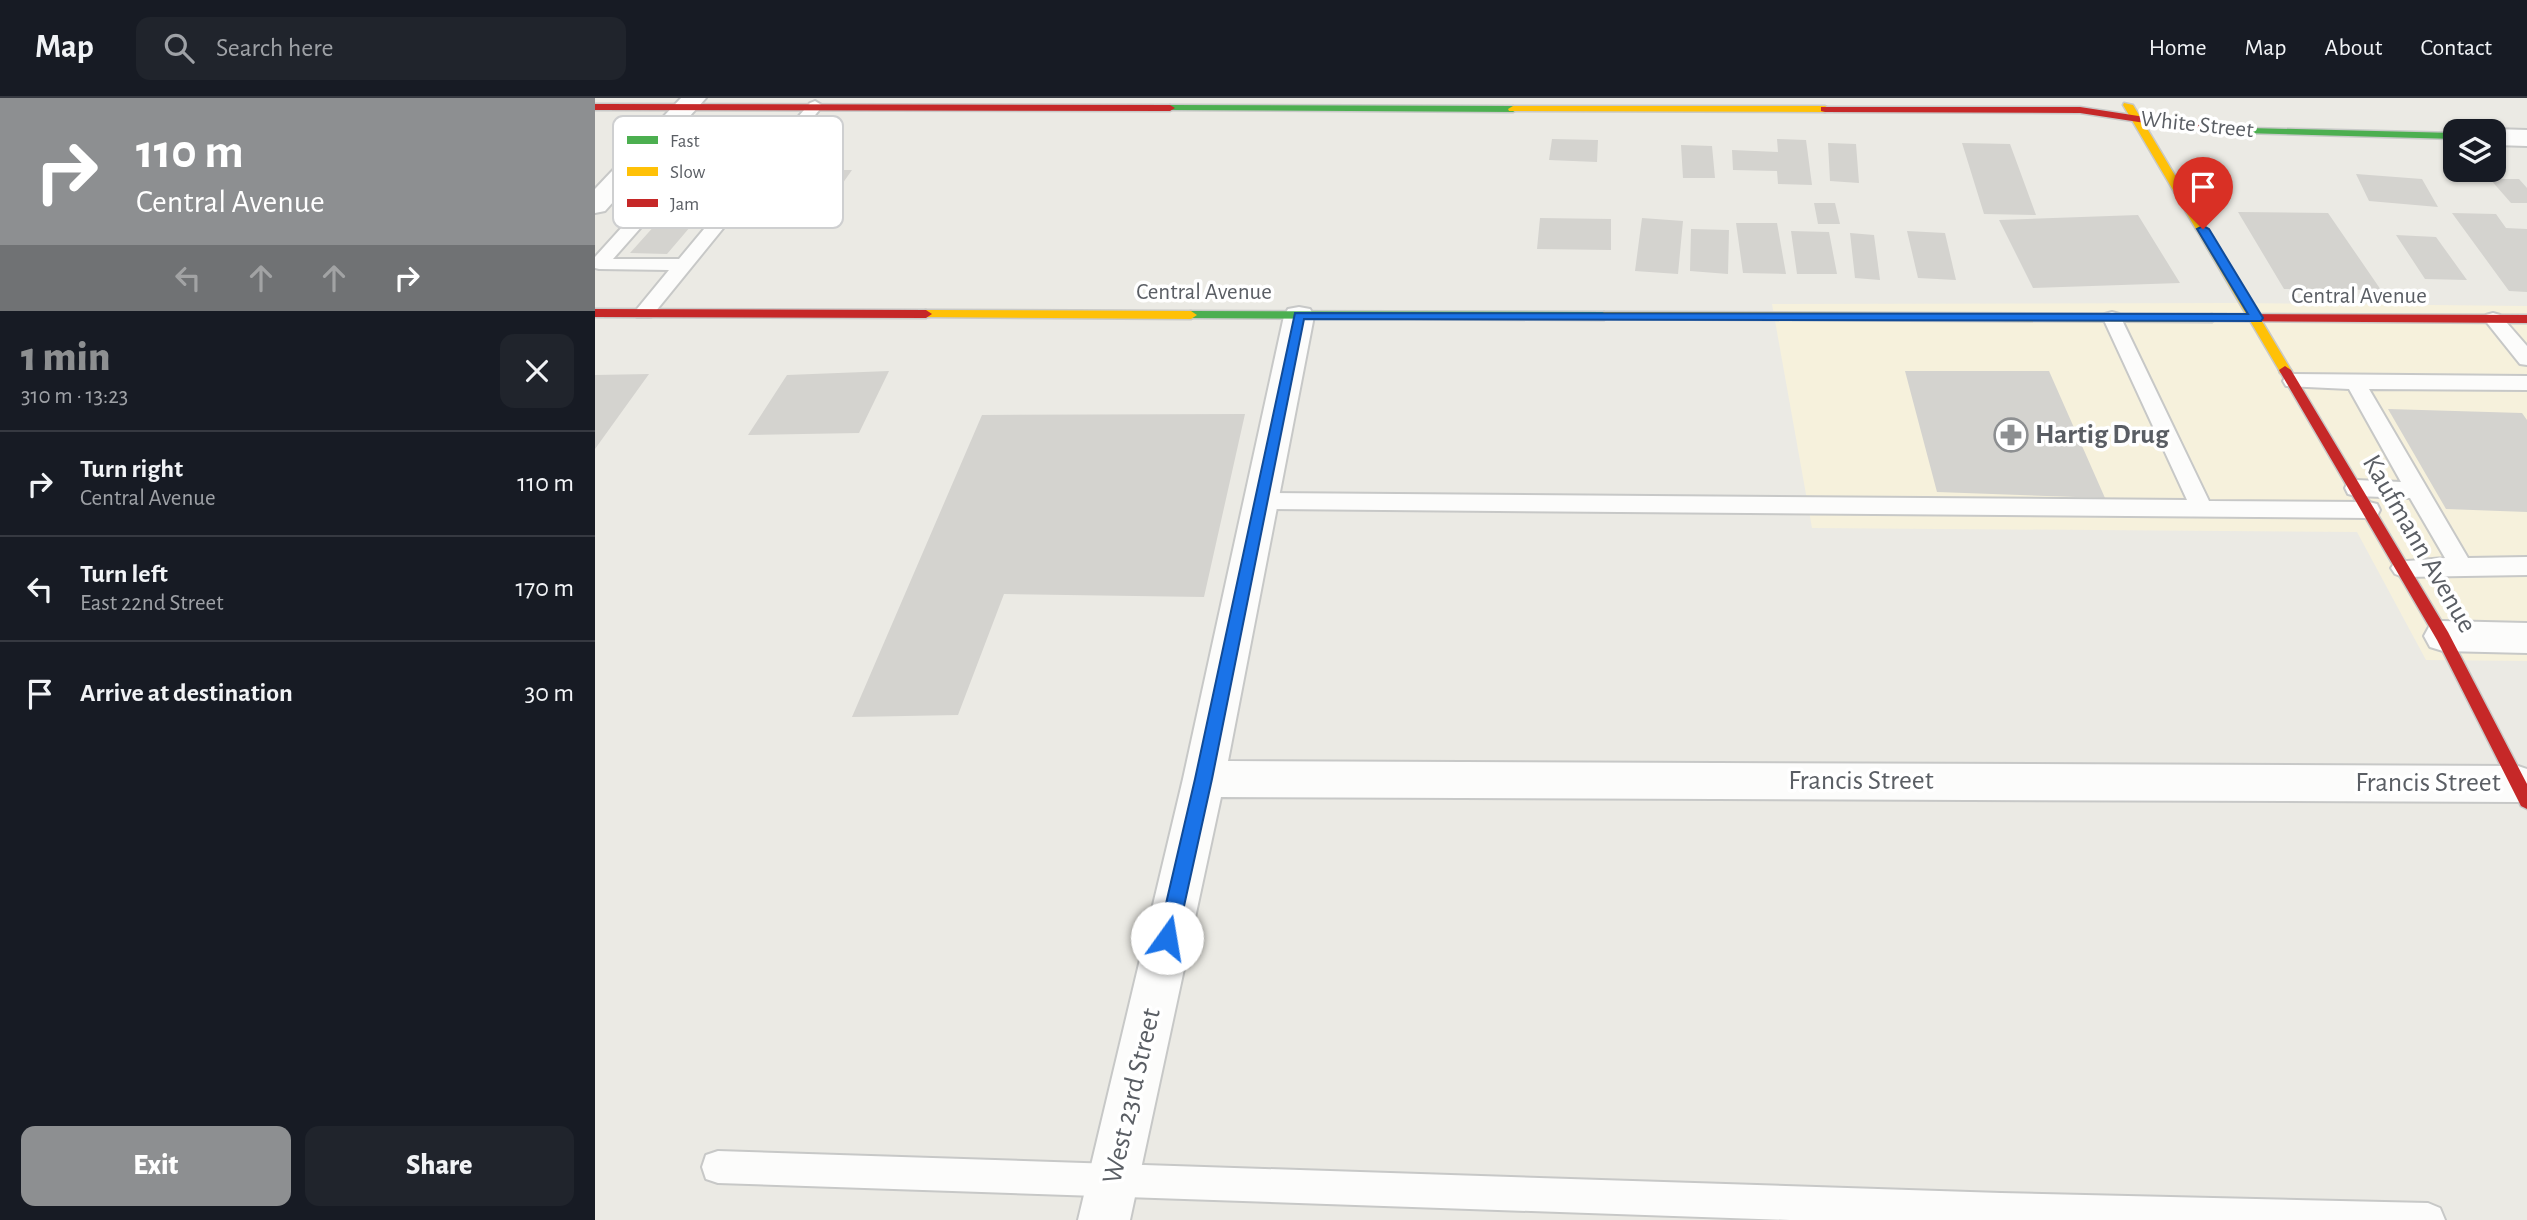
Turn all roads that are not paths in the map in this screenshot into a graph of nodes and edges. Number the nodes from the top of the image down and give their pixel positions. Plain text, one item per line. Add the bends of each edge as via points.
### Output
1 (2123, 98) edge
2 (691, 102) edge
3 (2039, 104) edge
4 (814, 106) junction
5 (595, 107) edge
6 (678, 116) edge
7 (806, 116) edge
8 (2136, 118) junction
9 (2443, 136) edge
10 (2506, 137) edge
11 (2527, 138) edge
12 (613, 185) edge
13 (595, 205) edge
14 (630, 228) edge
15 (714, 228) edge
16 (625, 234) junction
17 (646, 234) dead end
18 (683, 236) dead end
19 (707, 236) junction
20 (684, 265) junction
21 (595, 313) edge
22 (644, 313) junction
23 (1299, 316) junction
24 (2112, 318) junction
25 (2257, 318) junction
26 (2493, 319) junction
27 (2527, 319) edge
28 (2527, 359) edge
29 (2293, 381) junction
30 (2355, 382) junction
31 (2527, 383) edge
32 (2356, 488) junction
33 (2418, 490) junction
34 (1262, 501) junction
35 (2203, 509) junction
36 (2369, 510) junction
37 (2527, 566) edge
38 (2461, 567) junction
39 (2403, 568) junction
40 (2443, 636) junction
41 (2527, 638) edge
42 (1204, 779) junction
43 (2522, 792) edge
44 (718, 1167) dead end
45 (1113, 1177) junction
46 (2160, 1218) edge
47 (1104, 1220) edge
48 (2428, 1220) edge

1 - 8 street, Kaufmann Avenue
2 - 4 street, White Street
2 - 5 street, White Street
2 - 6 street
3 - 4 street, White Street
3 - 8 street, White Street
4 - 7 lane
8 - 9 street, White Street via 2204,130
8 - 25 street, Kaufmann Avenue
10 - 11 street
12 - 13 street
14 - 16 lane
15 - 19 lane
16 - 17 lane
16 - 20 lane via 599,264
18 - 19 lane
19 - 20 lane
20 - 22 lane
21 - 22 street, Central Avenue
22 - 23 street, Central Avenue
23 - 24 street, Central Avenue
23 - 34 street, West 23rd Street
24 - 25 street, Central Avenue
24 - 35 lane
25 - 26 street, Central Avenue
25 - 29 street, Kaufmann Avenue
26 - 27 street, Central Avenue
26 - 28 lane
29 - 30 lane
29 - 32 street, Kaufmann Avenue
30 - 31 lane
30 - 33 lane
32 - 33 lane
32 - 36 street, Kaufmann Avenue
33 - 38 lane
34 - 35 lane
34 - 42 street, West 23rd Street
35 - 36 lane
36 - 39 street, Kaufmann Avenue
37 - 38 lane
38 - 39 lane
39 - 40 street, Kaufmann Avenue
40 - 41 street
40 - 43 street, Kaufmann Avenue
42 - 43 street, Francis Street
42 - 45 street, West 23rd Street
44 - 45 lane
45 - 46 lane
45 - 47 street, West 23rd Street
46 - 48 lane

